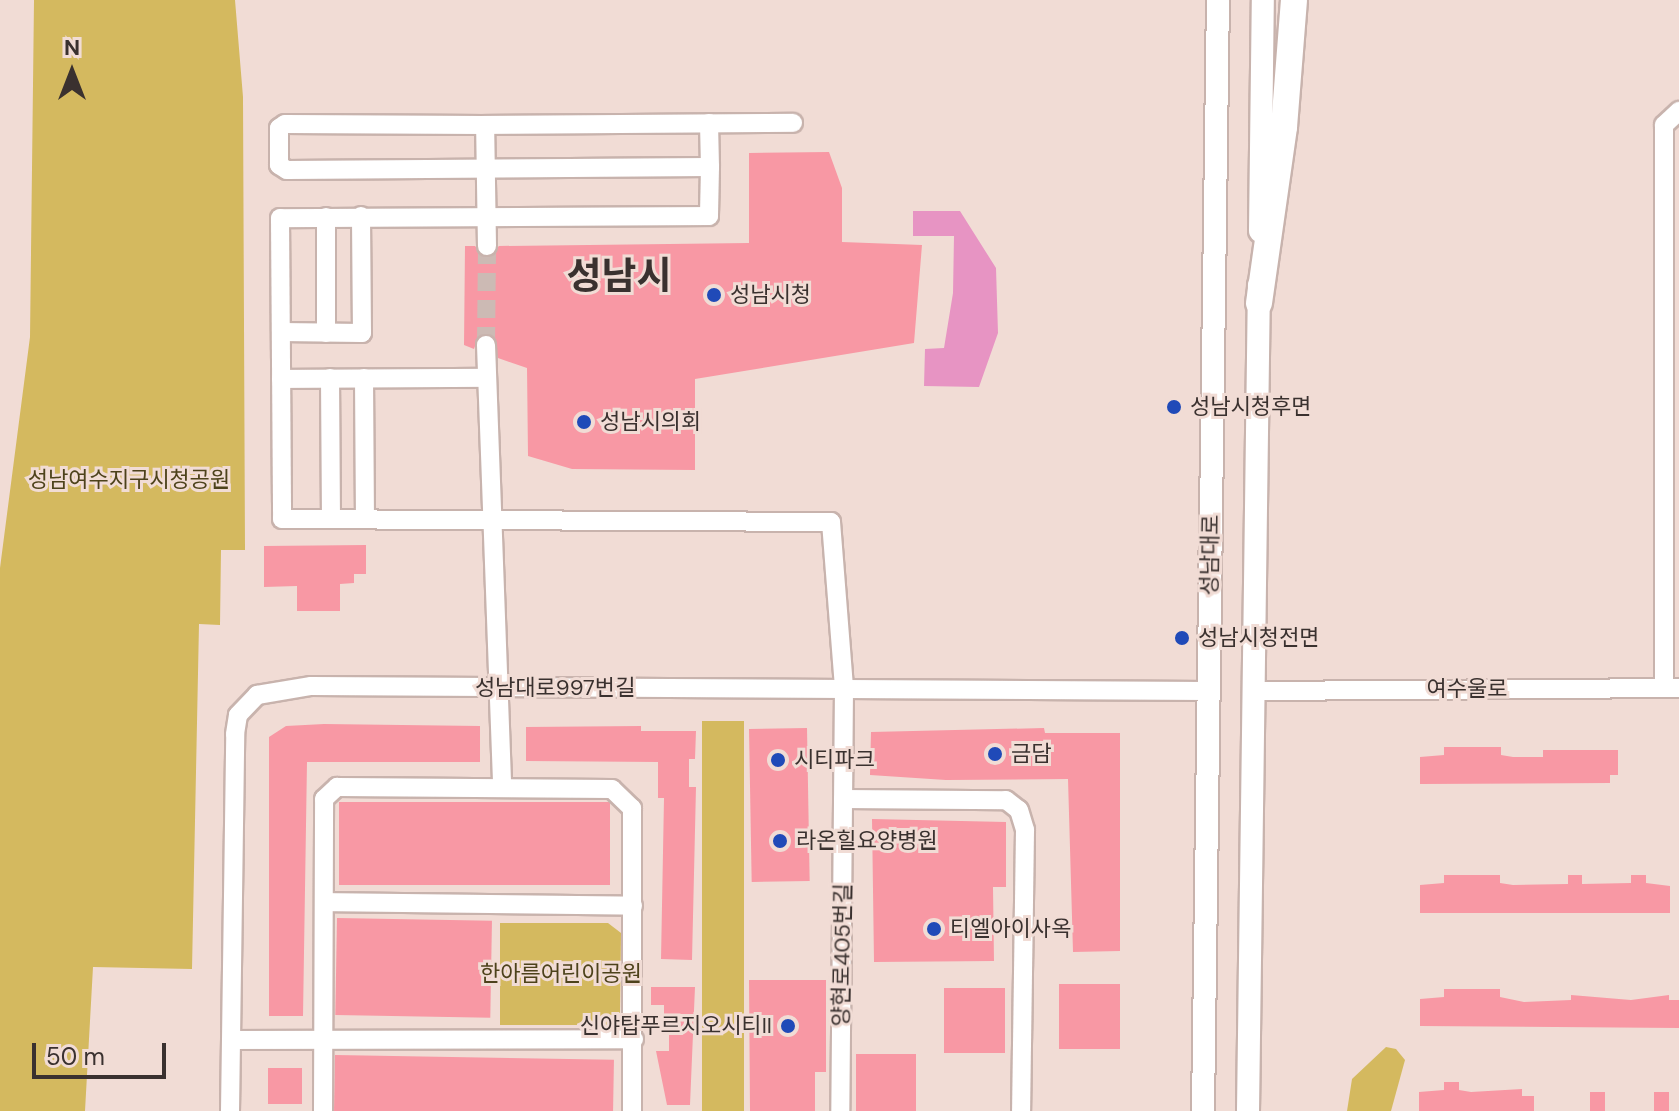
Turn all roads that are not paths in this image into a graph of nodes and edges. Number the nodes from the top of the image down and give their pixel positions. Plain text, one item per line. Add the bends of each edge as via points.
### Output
1 (1200, 0) edge
2 (1218, 0) edge
3 (1263, 0) edge
4 (1294, 0) edge
5 (1218, 57) junction
6 (1679, 111) edge
7 (709, 123) junction
8 (793, 123) dead end
9 (485, 125) junction
10 (710, 167) junction
11 (485, 169) junction
12 (361, 216) junction
13 (486, 216) junction
14 (326, 217) junction
15 (1672, 233) edge
16 (487, 246) tunnel mouth
17 (1259, 303) junction
18 (281, 332) junction
19 (326, 333) junction
20 (486, 345) tunnel mouth
21 (1672, 352) edge
22 (330, 378) junction
23 (364, 378) junction
24 (487, 378) junction
25 (281, 379) junction
26 (1671, 476) edge
27 (365, 518) junction
28 (331, 519) junction
29 (491, 524) junction
30 (1673, 595) edge
31 (501, 688) junction
32 (844, 688) junction
33 (1672, 688) edge
34 (1208, 691) junction
35 (1254, 691) junction
36 (502, 788) junction
37 (843, 799) junction
38 (325, 902) junction
39 (633, 906) junction
40 (634, 1039) junction
41 (232, 1040) junction
42 (324, 1040) junction
43 (230, 1111) edge
44 (323, 1111) edge
45 (632, 1111) edge
46 (840, 1111) edge
47 (1021, 1111) edge
48 (1203, 1111) edge
49 (1248, 1111) edge

1 - 5 main road
2 - 5 main road, 성남대로
3 - 17 main road, 성남대로
4 - 17 highway via 1284,127
5 - 34 main road, 성남대로
6 - 15 street via 1664,125
7 - 8 street
7 - 9 street
7 - 10 street
9 - 11 street
9 - 11 street via 279,128 279,165 287,170
10 - 11 street
10 - 13 street via 709,216
11 - 13 street
12 - 13 street
12 - 14 street
12 - 19 street via 362,333
13 - 16 street
14 - 18 street via 280,218
14 - 19 street
15 - 21 street
17 - 35 main road, 성남대로
18 - 19 street
18 - 25 street
20 - 24 street
21 - 26 street
22 - 23 street
22 - 25 street
22 - 28 street
23 - 24 street
23 - 27 street
24 - 29 street
25 - 28 street via 282,519
26 - 30 street
27 - 28 street
27 - 29 street via 461,518
29 - 31 street
29 - 32 street, 양현로405번길 via 831,522
30 - 33 street
31 - 32 street, 성남대로997번길
31 - 36 street
31 - 41 street, 성남대로997번길 via 311,686 271,691 246,704 235,734
32 - 34 street, 성남대로997번길
32 - 37 street, 양현로405번길
33 - 35 street, 여수울로
34 - 48 main road, 성남대로
35 - 49 main road, 성남대로
36 - 38 street via 337,787 324,799
36 - 39 street via 612,789 632,808
37 - 46 street, 양현로405번길
37 - 47 street via 1006,800 1019,810 1025,830
38 - 39 street
38 - 42 street
39 - 40 street
40 - 42 street
40 - 45 street
41 - 42 street
41 - 43 street, 성남대로997번길
42 - 44 street

